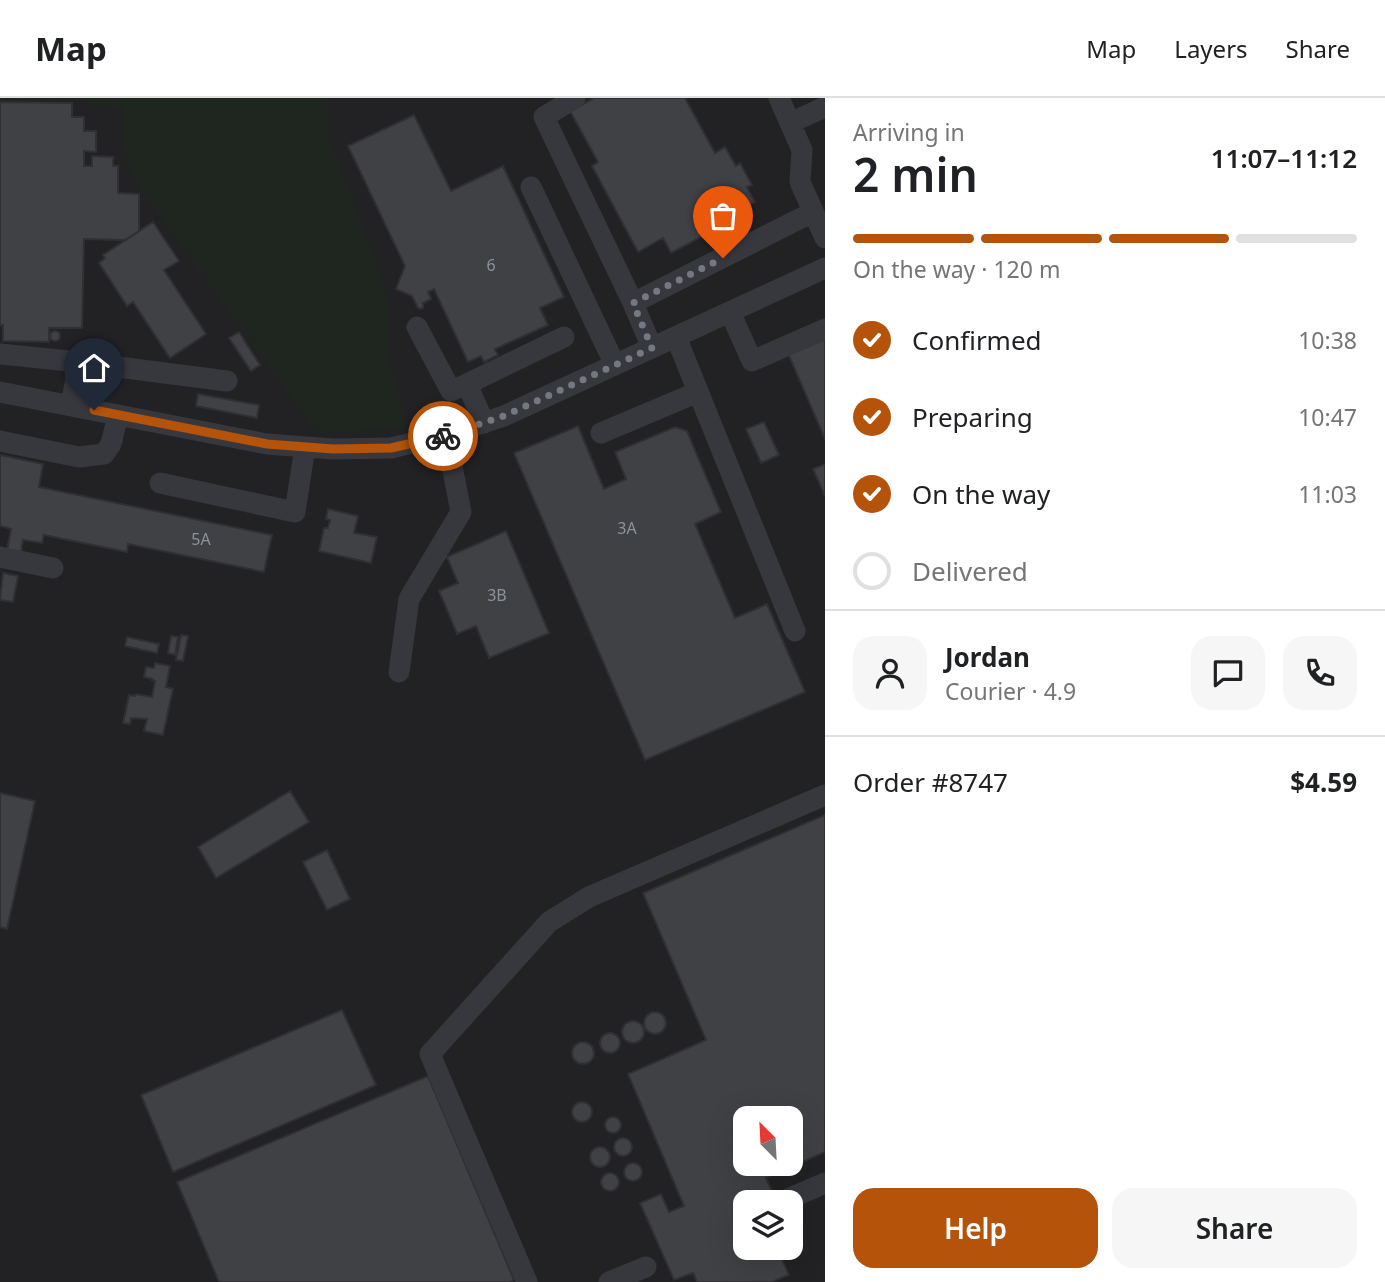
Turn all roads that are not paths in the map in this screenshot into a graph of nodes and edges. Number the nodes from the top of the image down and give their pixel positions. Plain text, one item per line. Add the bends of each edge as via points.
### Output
1 (575, 98) edge
2 (779, 98) edge
3 (825, 107) edge
4 (790, 123) junction
5 (531, 187) dead end
6 (813, 212) junction
7 (825, 238) edge
8 (825, 268) edge
9 (633, 303) junction
10 (730, 312) junction
11 (417, 327) dead end
12 (825, 329) edge
13 (564, 337) dead end
14 (676, 337) junction
15 (652, 348) junction
16 (0, 354) edge
17 (79, 362) junction
18 (615, 365) junction
19 (227, 381) dead end
20 (467, 384) junction
21 (0, 392) edge
22 (698, 392) junction
23 (71, 405) junction
24 (118, 415) junction
25 (484, 423) junction
26 (601, 433) dead end
27 (446, 435) junction
28 (0, 441) edge
29 (305, 447) junction
30 (160, 483) dead end
31 (0, 557) edge
32 (53, 568) dead end
33 (795, 631) dead end
34 (399, 672) dead end
35 (825, 795) edge
36 (825, 1183) edge
37 (803, 1193) edge
38 (646, 1267) dead end
39 (527, 1282) edge
40 (609, 1282) edge

1 - 9 street via 544,117
2 - 4 street
3 - 4 street
4 - 6 street via 802,150 800,182
5 - 18 street
6 - 7 street
6 - 9 street
8 - 10 street
9 - 15 street
10 - 12 street via 752,361
10 - 14 street
11 - 20 street via 451,391
13 - 20 street
14 - 15 street
14 - 22 street
15 - 18 street
16 - 17 street
17 - 19 street
17 - 23 street
18 - 25 street
20 - 25 street
21 - 23 street
22 - 26 street
22 - 33 street
23 - 24 street
24 - 28 street via 104,454 79,457
24 - 29 street
25 - 27 street
27 - 29 street via 391,448
27 - 34 street via 461,512 409,599
29 - 30 street via 295,512
31 - 32 street
35 - 39 street via 589,897 550,922 430,1054
36 - 37 street
38 - 40 street

